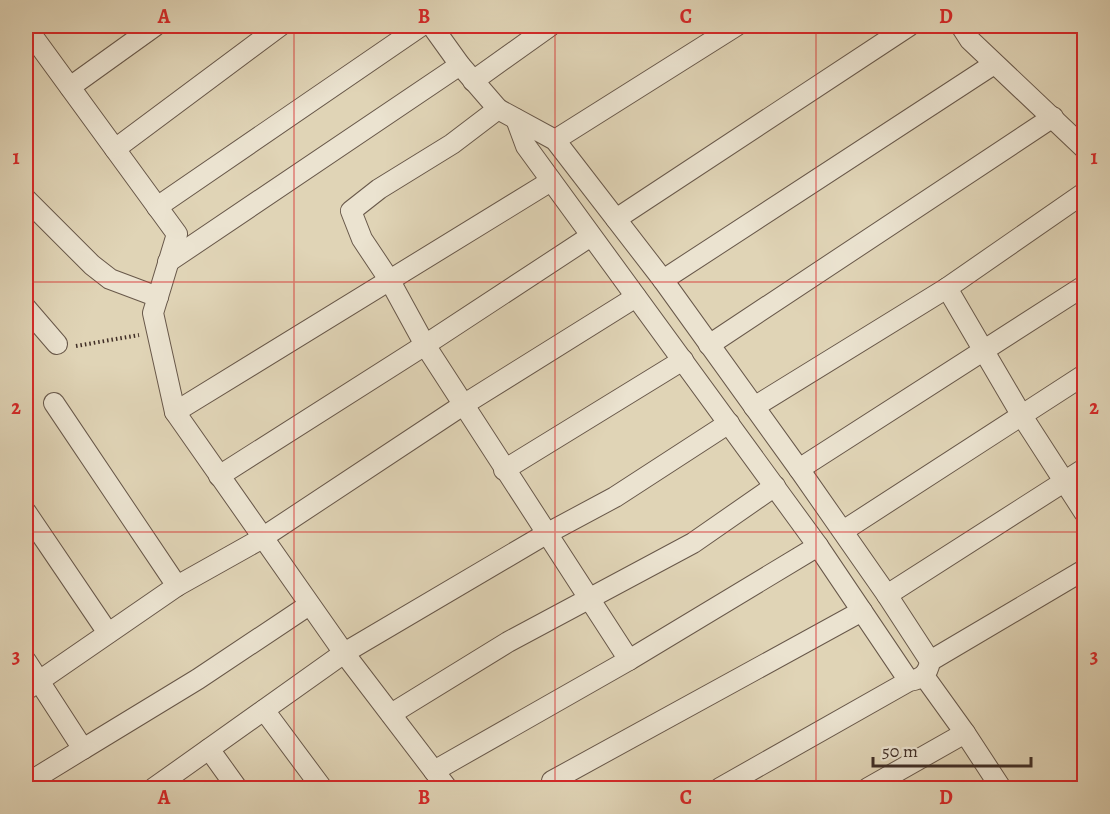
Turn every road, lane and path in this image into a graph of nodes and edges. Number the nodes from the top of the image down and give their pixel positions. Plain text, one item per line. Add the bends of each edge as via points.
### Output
1 (155, 26) edge
2 (280, 26) edge
3 (421, 26) edge
4 (432, 26) edge
5 (550, 26) edge
6 (736, 26) edge
7 (909, 26) edge
8 (961, 26) edge
9 (26, 27) edge
10 (994, 64) junction
11 (460, 65) junction
12 (473, 81) junction
13 (70, 87) junction
14 (498, 110) junction
15 (1053, 117) junction
16 (516, 119) junction
17 (555, 140) junction
18 (1084, 148) edge
19 (115, 149) junction
20 (551, 182) junction
21 (1084, 193) edge
22 (26, 199) edge
23 (157, 207) junction
24 (616, 219) junction
25 (591, 236) junction
26 (168, 262) junction
27 (663, 280) junction
28 (390, 281) junction
29 (1084, 286) edge
30 (947, 288) junction
31 (158, 297) junction
32 (636, 297) junction
33 (26, 309) edge
34 (157, 331) junction
35 (57, 344) joint
36 (425, 345) junction
37 (709, 345) junction
38 (983, 350) junction
39 (683, 360) junction
40 (1084, 375) edge
41 (54, 403) dead end
42 (463, 405) junction
43 (754, 407) junction
44 (175, 412) junction
45 (1022, 416) junction
46 (729, 423) junction
47 (799, 469) junction
48 (1084, 469) edge
49 (504, 470) junction
50 (219, 476) junction
51 (1065, 481) junction
52 (775, 486) junction
53 (26, 512) edge
54 (1084, 512) edge
55 (843, 531) junction
56 (546, 534) junction
57 (262, 538) junction
58 (818, 546) junction
59 (1084, 570) edge
60 (177, 586) junction
61 (887, 594) junction
62 (590, 599) junction
63 (309, 605) junction
64 (862, 610) junction
65 (108, 633) junction
66 (344, 653) junction
67 (629, 660) junction
68 (26, 661) edge
69 (921, 673) junction
70 (32, 685) edge
71 (264, 710) junction
72 (391, 714) junction
73 (965, 733) junction
74 (83, 749) junction
75 (209, 749) junction
76 (434, 771) junction
77 (26, 784) edge
78 (549, 786) edge
79 (154, 789) edge
80 (237, 789) edge
81 (322, 789) edge
82 (447, 789) edge
83 (720, 789) edge
84 (868, 789) edge
85 (1001, 789) edge

1 - 13 street
2 - 19 street
3 - 23 street
4 - 11 street
5 - 12 street
6 - 17 street
7 - 24 street
8 - 10 street
9 - 13 street
10 - 15 street
10 - 27 street
11 - 12 street
11 - 26 street
12 - 14 street
13 - 19 street
14 - 16 street
14 - 28 street via 351,212 362,239
15 - 18 street
15 - 37 street
16 - 17 street
16 - 20 street via 526,146
17 - 24 street
19 - 23 street
20 - 25 street
20 - 28 street
21 - 30 street
22 - 31 street via 110,279
23 - 26 street via 177,234
24 - 27 street
25 - 32 street
25 - 36 street
26 - 31 street
27 - 37 street
28 - 36 street
28 - 44 street
29 - 38 street
30 - 38 street
30 - 43 street
31 - 34 street via 153,313
32 - 39 street
32 - 42 street
33 - 35 street
34 - 35 path via 80,347
34 - 44 street
36 - 42 street
36 - 50 street
37 - 43 street
38 - 45 street
38 - 47 street
39 - 46 street
39 - 49 street
40 - 45 street
41 - 60 street
42 - 49 street
42 - 57 street
43 - 47 street
44 - 50 street
45 - 51 street
45 - 55 street
46 - 52 street
46 - 56 street via 615,497
47 - 55 street
48 - 51 street
49 - 56 street
50 - 57 street
51 - 54 street
51 - 61 street
52 - 58 street
52 - 62 street via 693,543
53 - 65 street
55 - 61 street
56 - 62 street
56 - 66 street
57 - 60 street
57 - 63 street
58 - 64 street
58 - 67 street
59 - 69 street
60 - 65 street
61 - 69 street
62 - 67 street
62 - 72 street via 508,642
63 - 66 street
63 - 74 street
64 - 69 street
64 - 78 street
65 - 70 street
66 - 71 street
66 - 72 street
67 - 76 street
68 - 70 street
69 - 73 street
69 - 83 street
70 - 74 street
71 - 75 street
71 - 81 street
72 - 76 street
73 - 84 street
73 - 85 street
74 - 77 street
75 - 79 street
75 - 80 street
76 - 82 street

